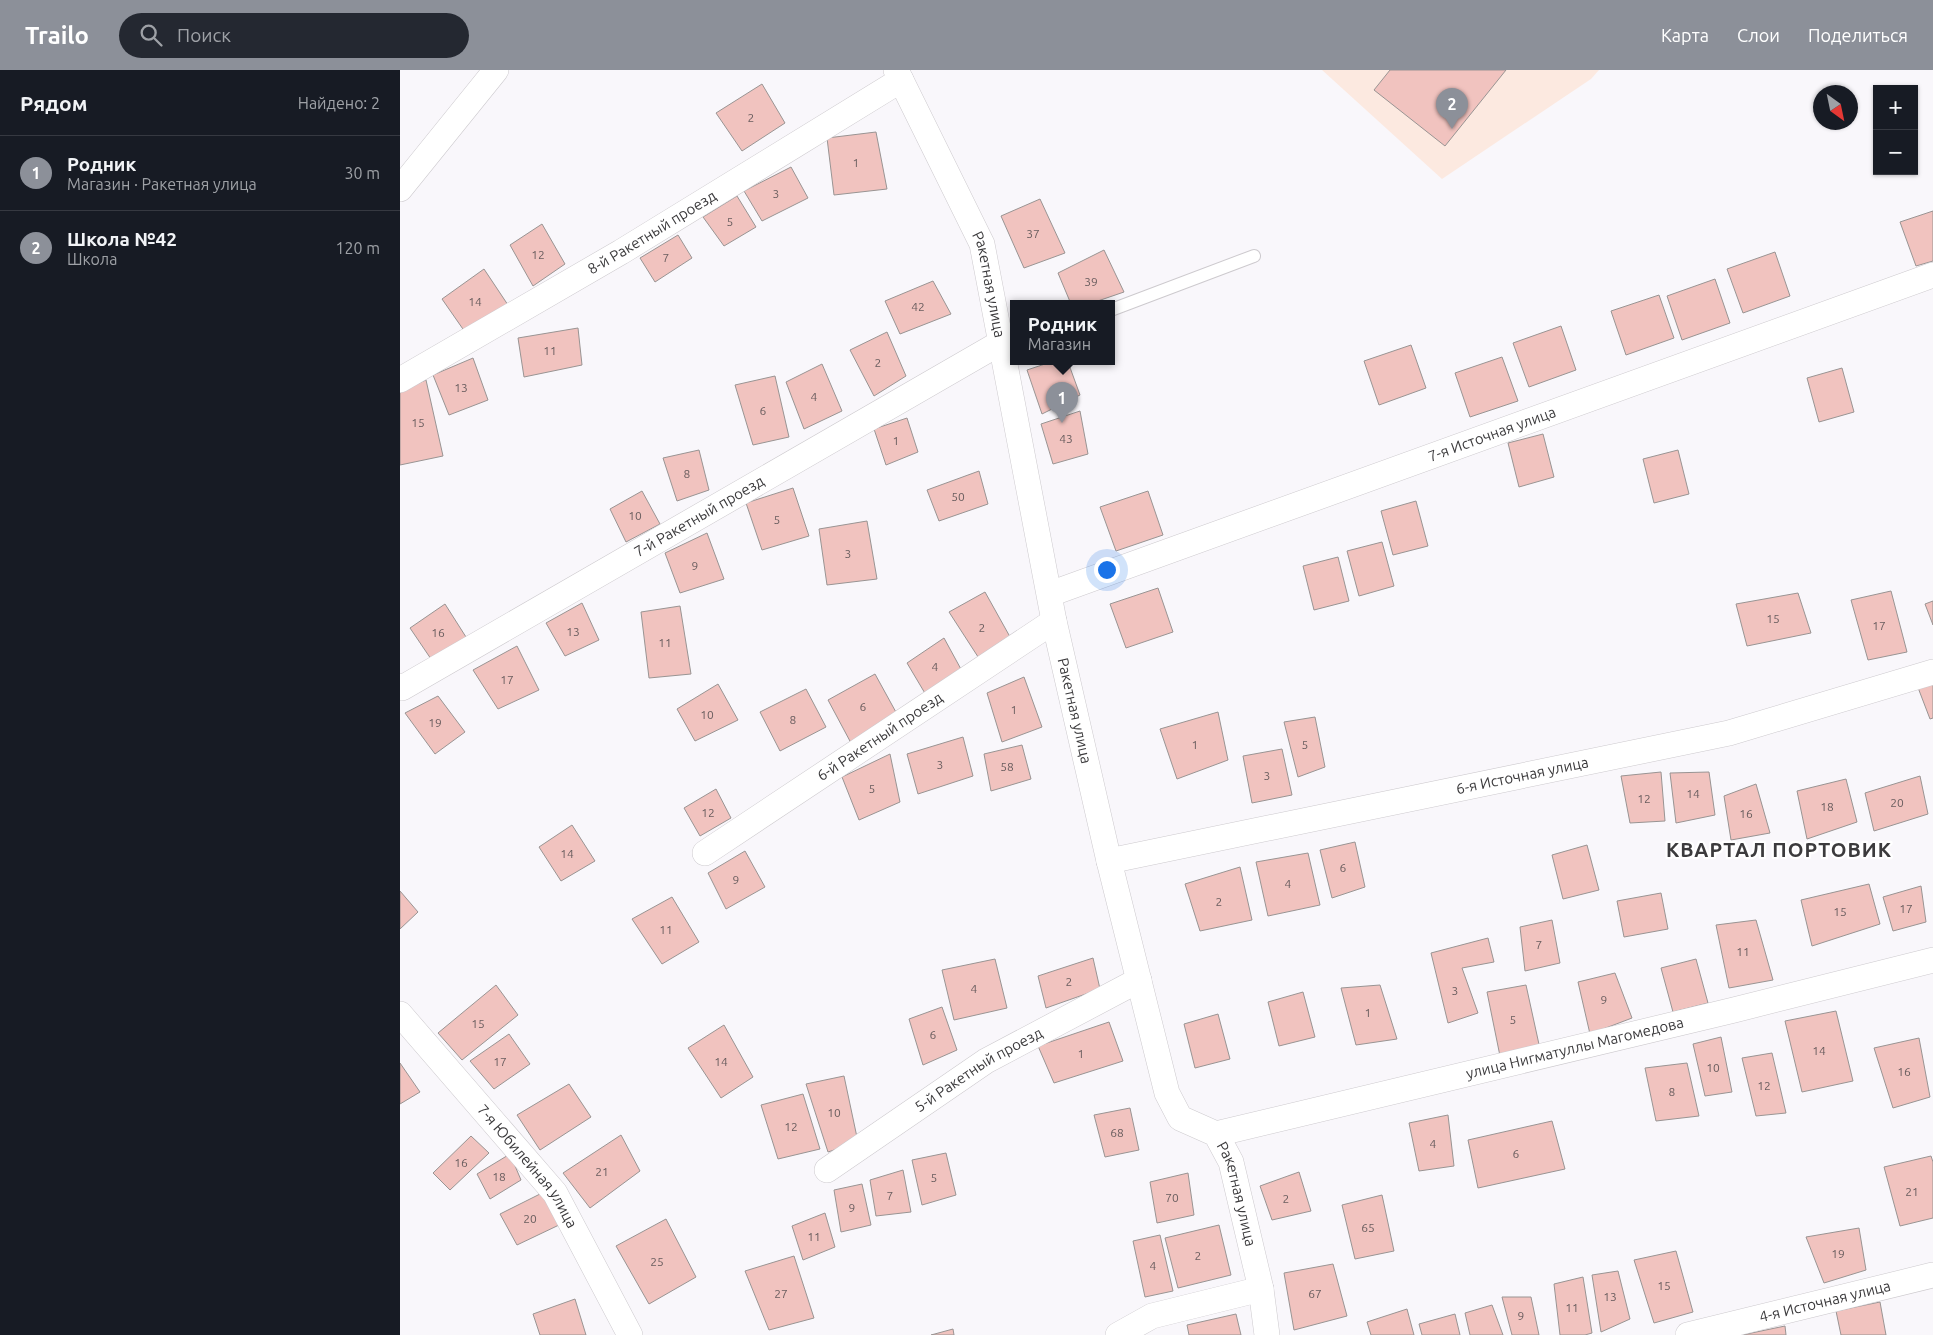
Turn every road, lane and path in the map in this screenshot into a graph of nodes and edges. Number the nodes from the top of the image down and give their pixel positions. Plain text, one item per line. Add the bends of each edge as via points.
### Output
1 (487, 73) edge
2 (899, 75) edge
3 (400, 190) edge
4 (1254, 256) dead end
5 (1933, 275) edge
6 (1115, 308) edge
7 (1007, 341) edge
8 (1010, 359) edge
9 (1011, 365) edge
10 (400, 380) edge
11 (1050, 594) junction
12 (1054, 620) junction
13 (1933, 672) edge
14 (400, 686) edge
15 (705, 853) dead end
16 (1109, 861) junction
17 (1933, 960) edge
18 (1139, 980) junction
19 (400, 1014) edge
20 (1216, 1134) junction
21 (827, 1170) dead end
22 (1933, 1275) edge
23 (1261, 1289) junction
24 (630, 1335) edge
25 (1118, 1335) edge
26 (1268, 1335) edge
27 (1688, 1335) edge

1 - 3 street
2 - 7 street, Ракетная улица via 982,244
2 - 10 street, 8-й Ракетный проезд via 621,252
4 - 6 lane
5 - 11 street, 7-я Источная улица
7 - 8 street, Ракетная улица
7 - 14 street, 7-й Ракетный проезд via 402,688
9 - 11 street, Ракетная улица
11 - 12 street, Ракетная улица
12 - 15 street, 6-й Ракетный проезд
12 - 16 street, Ракетная улица
13 - 16 street, 6-я Источная улица via 1729,733
16 - 18 street, Ракетная улица
17 - 20 street, улица Нигматуллы Магомедова
18 - 20 street, Ракетная улица via 1167,1093 1180,1118
18 - 21 street, 5-й Ракетный проезд via 986,1061
19 - 24 street, 7-я Юбилейная улица via 554,1193
20 - 23 street, Ракетная улица via 1231,1162
22 - 27 street, 4-я Источная улица
23 - 25 street via 1152,1316
23 - 26 street, Ракетная улица

